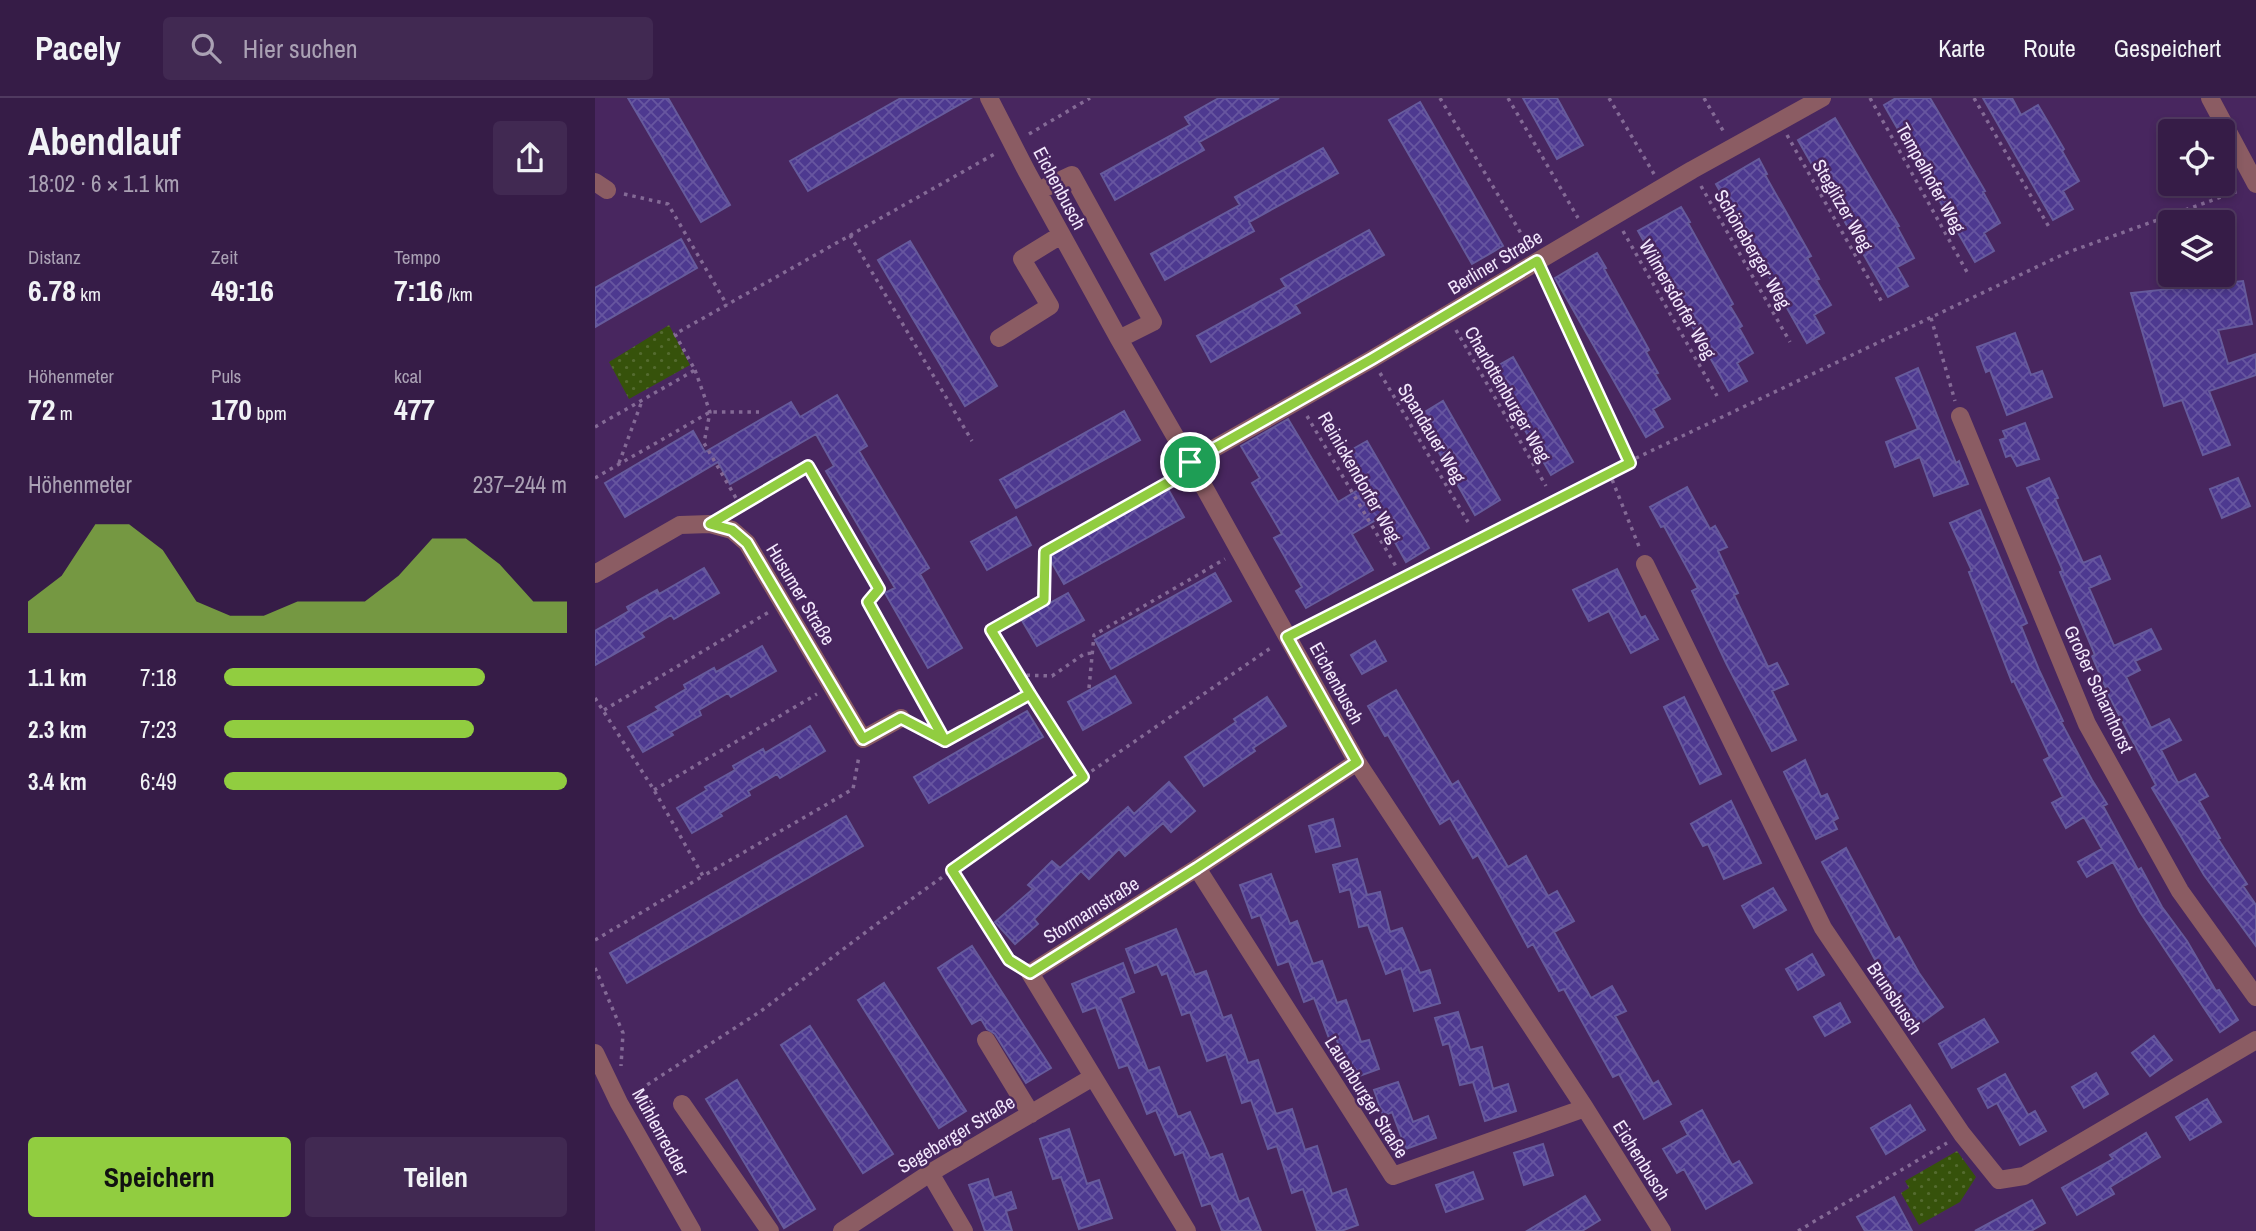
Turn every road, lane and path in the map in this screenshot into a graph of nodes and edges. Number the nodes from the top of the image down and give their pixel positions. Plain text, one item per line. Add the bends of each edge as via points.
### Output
1 (989, 98) edge
2 (1090, 98) edge
3 (1440, 98) edge
4 (1508, 98) edge
5 (1609, 98) edge
6 (1704, 98) edge
7 (1822, 98) edge
8 (1870, 98) edge
9 (1974, 98) edge
10 (2210, 98) edge
11 (1779, 121) junction
12 (1013, 144) junction
13 (1733, 147) junction
14 (1692, 170) junction
15 (601, 186) edge
16 (1662, 188) junction
17 (2251, 188) edge
18 (1038, 191) junction
19 (1615, 216) junction
20 (2049, 227) dead end
21 (1587, 232) junction
22 (850, 235) junction
23 (1061, 235) junction
24 (1537, 261) junction
25 (1967, 272) dead end
26 (1883, 304) dead end
27 (727, 305) junction
28 (1447, 315) junction
29 (1931, 318) junction
30 (999, 338) dead end
31 (1119, 339) junction
32 (1790, 342) dead end
33 (1372, 359) junction
34 (695, 370) junction
35 (1717, 396) dead end
36 (643, 400) junction
37 (1299, 401) junction
38 (710, 412) junction
39 (759, 412) dead end
40 (1960, 416) joint
41 (595, 427) edge
42 (972, 441) dead end
43 (1630, 463) junction
44 (619, 464) junction
45 (1192, 465) junction
46 (1609, 471) junction
47 (595, 478) edge
48 (1546, 486) dead end
49 (740, 505) junction
50 (1468, 522) dead end
51 (710, 524) junction
52 (1239, 551) junction
53 (1646, 564) joint
54 (1397, 568) dead end
55 (595, 575) edge
56 (783, 604) junction
57 (1287, 637) junction
58 (1092, 653) junction
59 (1018, 675) junction
60 (831, 685) junction
61 (1089, 688) dead end
62 (1030, 694) junction
63 (595, 698) edge
64 (604, 710) junction
65 (901, 718) joint
66 (863, 739) junction
67 (945, 741) junction
68 (1357, 762) junction
69 (1083, 777) junction
70 (654, 790) junction
71 (1197, 868) junction
72 (952, 870) junction
73 (703, 876) junction
74 (595, 940) edge
75 (595, 968) edge
76 (1030, 973) junction
77 (2256, 997) edge
78 (2256, 1040) edge
79 (986, 1041) dead end
80 (595, 1053) edge
81 (1093, 1077) junction
82 (619, 1103) junction
83 (682, 1104) dead end
84 (1585, 1108) junction
85 (1031, 1114) junction
86 (1962, 1134) junction
87 (930, 1173) junction
88 (692, 1231) edge
89 (770, 1231) edge
90 (842, 1231) edge
91 (964, 1231) edge
92 (1187, 1231) edge
93 (1662, 1231) edge
94 (1798, 1231) edge

1 - 12 street, Eichenbusch
2 - 12 path
3 - 24 path
4 - 21 path
5 - 16 path
6 - 13 path
7 - 11 street, Berliner Straße
8 - 25 path, Tempelhofer Weg
9 - 20 path
10 - 17 street
11 - 13 street, Berliner Straße
11 - 26 path, Steglitzer Weg
12 - 18 street, Eichenbusch
12 - 22 path
13 - 14 street, Berliner Straße
14 - 16 street, Berliner Straße
14 - 32 path, Schöneberger Weg
15 - 27 path via 667,204
16 - 19 street, Berliner Straße
17 - 29 path via 2066,253
18 - 23 street, Eichenbusch
18 - 31 street via 1072,175 1153,322
19 - 21 street, Berliner Straße
19 - 35 path, Wilmersdorfer Weg
21 - 24 street, Berliner Straße
22 - 27 path
22 - 42 path
23 - 30 street via 1022,259 1050,306
23 - 31 street, Eichenbusch
24 - 28 street, Berliner Straße
24 - 43 path
27 - 34 path via 675,334
28 - 33 street, Berliner Straße
28 - 48 path, Charlottenburger Weg
29 - 40 path
29 - 43 path
31 - 45 street, Eichenbusch
33 - 37 street, Berliner Straße
33 - 50 path, Spandauer Weg
34 - 36 path
34 - 38 path
36 - 41 path
36 - 44 path
37 - 45 street, Berliner Straße
37 - 54 path, Reinickendorfer Weg
38 - 39 path
38 - 44 path
38 - 49 path via 704,443
40 - 77 street, Großer Scharnhorst via 2087,724 2180,891
43 - 46 path
44 - 47 path
45 - 52 street, Eichenbusch
45 - 59 path via 1045,552 1044,600 991,630
46 - 53 path
46 - 57 path
49 - 51 path
49 - 67 path via 808,466 879,589 868,602
51 - 55 street via 680,525
51 - 56 street, Husumer Straße via 732,530 747,543
52 - 57 street, Eichenbusch
52 - 58 path via 1094,635
53 - 86 street, Brunsbusch via 1823,928
56 - 60 street, Husumer Straße
56 - 64 path
57 - 68 street, Eichenbusch
57 - 69 path
58 - 59 path via 1052,676
58 - 61 path
59 - 62 path
60 - 66 street, Husumer Straße
60 - 70 path
62 - 67 path
62 - 69 path
63 - 64 path
64 - 70 path
65 - 66 street
65 - 67 path
66 - 73 path via 853,789
68 - 71 street, Stormarnstraße
68 - 84 street, Eichenbusch
69 - 72 path
70 - 73 path
71 - 76 street, Stormarnstraße
71 - 84 street, Lauenburger Straße via 1393,1176
72 - 76 path via 1009,960
72 - 82 path via 761,1011
73 - 74 path
75 - 82 path via 623,1034
76 - 81 street
78 - 86 street, Brunsbusch via 2024,1176 1999,1180
79 - 85 street
80 - 82 street, Mühlenredder
81 - 85 street, Segeberger Straße
81 - 92 street
82 - 88 street, Mühlenredder
83 - 89 street
84 - 93 street, Eichenbusch
85 - 87 street, Segeberger Straße
86 - 94 path
87 - 90 street, Segeberger Straße
87 - 91 street

